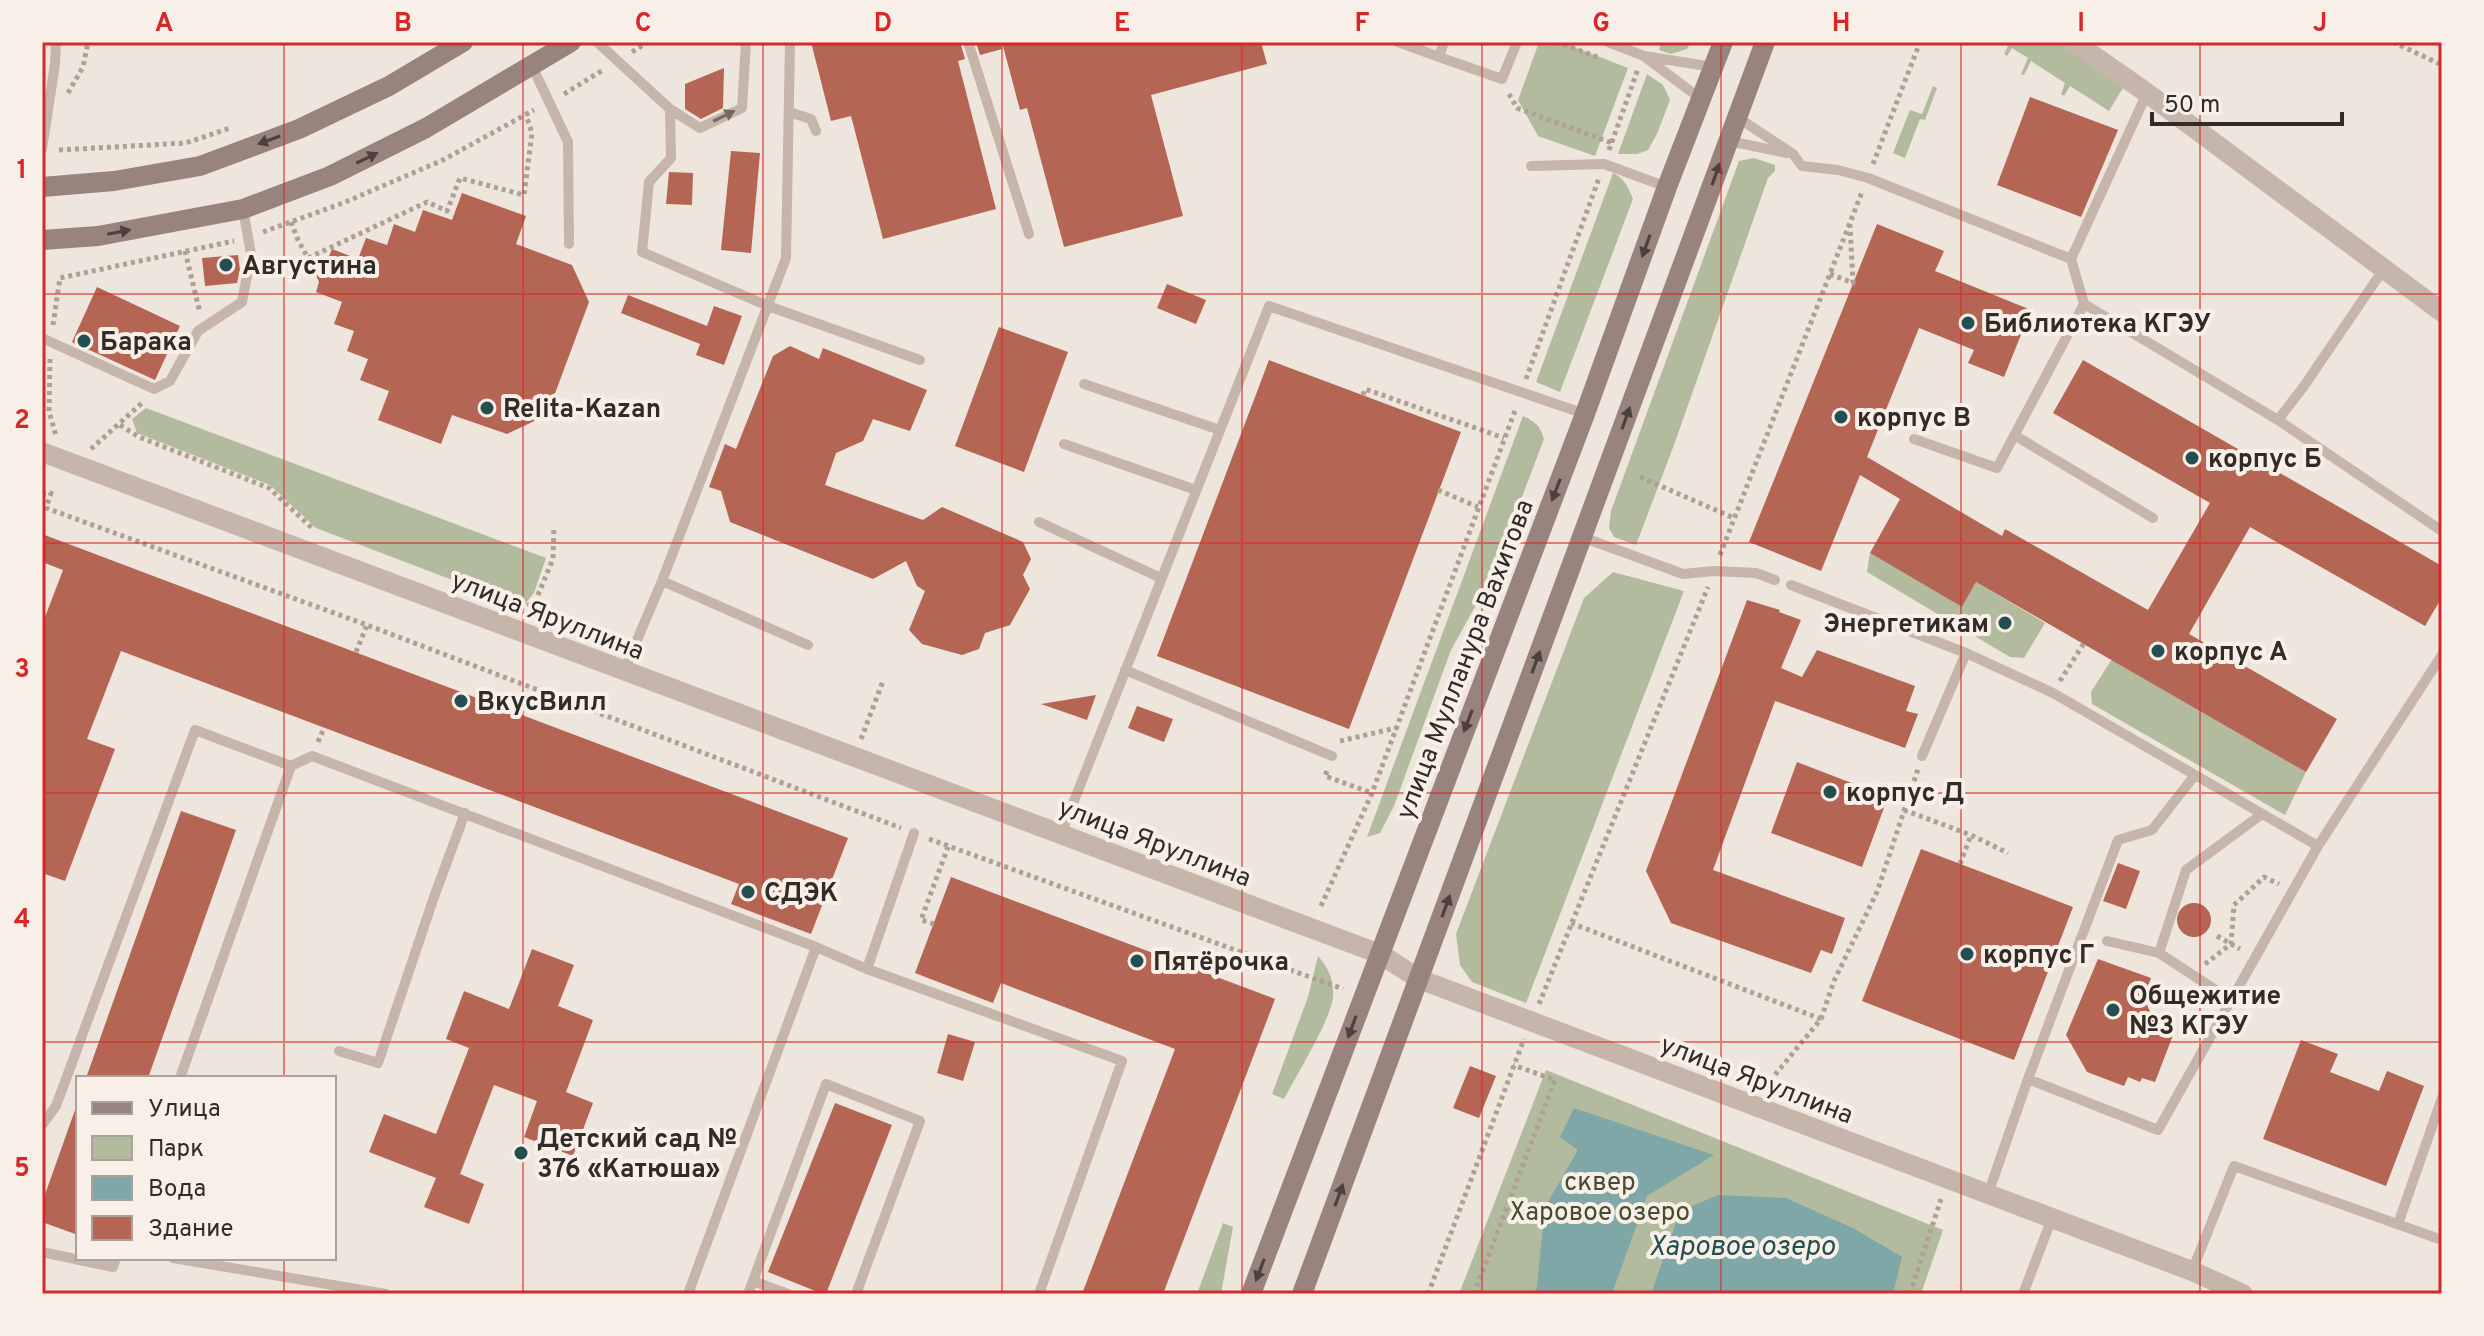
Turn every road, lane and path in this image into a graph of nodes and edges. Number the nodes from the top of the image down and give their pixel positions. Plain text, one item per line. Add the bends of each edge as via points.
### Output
1 (56, 42) edge
2 (88, 42) edge
3 (463, 42) edge
4 (571, 42) edge
5 (597, 42) edge
6 (746, 42) edge
7 (790, 42) edge
8 (968, 42) edge
9 (1398, 42) edge
10 (1517, 42) edge
11 (1608, 42) edge
12 (1723, 42) edge
13 (1765, 42) edge
14 (1920, 42) edge
15 (2074, 42) edge
16 (2393, 42) edge
17 (1442, 43) edge
18 (1644, 56) junction
19 (1439, 57) junction
20 (2442, 65) edge
21 (532, 66) junction
22 (1713, 67) junction
23 (1502, 79) junction
24 (2147, 93) junction
25 (1701, 99) junction
26 (65, 100) dead end
27 (670, 109) junction
28 (789, 112) junction
29 (526, 115) dead end
30 (1737, 117) junction
31 (243, 124) dead end
32 (816, 131) dead end
33 (61, 138) dead end
34 (1729, 141) junction
35 (1612, 143) junction
36 (42, 149) edge
37 (1793, 154) junction
38 (1604, 164) junction
39 (1531, 166) dead end
40 (1868, 178) junction
41 (42, 187) edge
42 (1667, 187) junction
43 (243, 209) junction
44 (291, 222) dead end
45 (1850, 223) junction
46 (1029, 234) dead end
47 (42, 240) edge
48 (569, 244) dead end
49 (185, 251) dead end
50 (2071, 259) junction
51 (2383, 270) junction
52 (1830, 274) junction
53 (60, 278) dead end
54 (2084, 304) junction
55 (768, 306) junction
56 (2442, 312) edge
57 (204, 326) junction
58 (46, 340) edge
59 (920, 360) dead end
60 (1084, 384) dead end
61 (154, 389) junction
62 (1521, 394) junction
63 (1363, 395) dead end
64 (1585, 414) junction
65 (2278, 420) junction
66 (120, 425) junction
67 (1220, 430) junction
68 (2014, 435) junction
69 (1504, 438) junction
70 (1914, 439) dead end
71 (1064, 444) dead end
72 (90, 450) dead end
73 (50, 456) edge
74 (1640, 477) dead end
75 (1196, 490) junction
76 (1438, 490) dead end
77 (42, 493) edge
78 (51, 493) junction
79 (1479, 507) junction
80 (1735, 518) junction
81 (2153, 518) dead end
82 (1039, 522) dead end
83 (554, 526) dead end
84 (2442, 531) edge
85 (317, 533) dead end
86 (1582, 537) junction
87 (1714, 571) junction
88 (1161, 578) junction
89 (1775, 580) dead end
90 (662, 581) junction
91 (1791, 585) dead end
92 (507, 604) dead end
93 (367, 625) junction
94 (2084, 643) dead end
95 (808, 645) dead end
96 (356, 652) dead end
97 (1966, 653) junction
98 (2442, 655) edge
99 (1125, 670) junction
100 (624, 671) junction
101 (883, 681) dead end
102 (2053, 693) junction
103 (861, 740) dead end
104 (1332, 756) dead end
105 (1922, 756) joint
106 (291, 766) junction
107 (2195, 775) junction
108 (1904, 810) junction
109 (465, 813) junction
110 (2262, 814) junction
111 (914, 833) junction
112 (1061, 834) junction
113 (1971, 835) junction
114 (2318, 846) junction
115 (948, 847) junction
116 (2008, 853) dead end
117 (1960, 864) dead end
118 (2293, 891) junction
119 (1321, 906) dead end
120 (1571, 923) junction
121 (934, 924) dead end
122 (2217, 936) dead end
123 (2107, 941) dead end
124 (2231, 944) junction
125 (816, 947) junction
126 (2159, 953) junction
127 (1380, 954) junction
128 (2255, 958) junction
129 (867, 969) junction
130 (2192, 974) junction
131 (1419, 979) junction
132 (1343, 989) dead end
133 (2231, 1000) junction
134 (1540, 1003) junction
135 (1554, 1008) dead end
136 (1821, 1019) junction
137 (1531, 1022) junction
138 (339, 1051) dead end
139 (1513, 1065) junction
140 (181, 1076) edge
141 (2028, 1079) junction
142 (1751, 1082) dead end
143 (2442, 1098) edge
144 (42, 1125) edge
145 (1948, 1179) junction
146 (1988, 1194) junction
147 (2052, 1218) junction
148 (2398, 1224) junction
149 (2442, 1240) edge
150 (42, 1252) edge
151 (76, 1259) edge
152 (80, 1260) edge
153 (115, 1260) edge
154 (185, 1260) edge
155 (2192, 1271) junction
156 (753, 1281) junction
157 (386, 1294) edge
158 (688, 1294) edge
159 (748, 1294) edge
160 (788, 1294) edge
161 (856, 1294) edge
162 (1039, 1294) edge
163 (1251, 1294) edge
164 (1302, 1294) edge
165 (1428, 1294) edge
166 (1474, 1294) edge
167 (1910, 1294) edge
168 (2023, 1294) edge
169 (2243, 1294) edge

1 - 36 lane
2 - 26 path via 83,67
3 -> 41 main road via 389,86 299,129 200,166
4 - 21 main road
5 - 27 lane
27 -> 6 lane via 700,128 742,108
7 - 28 lane
8 - 46 lane
9 - 19 lane
10 - 23 lane
11 - 18 lane
12 - 22 main road, улица Мулланура Вахитова
13 - 30 main road
14 - 40 path
15 - 24 street
16 - 20 path
17 - 19 lane
18 - 22 lane
18 - 25 lane
18 - 35 path
19 - 23 lane
43 -> 21 main road via 330,176
21 - 48 lane via 568,142
22 - 25 main road, улица Мулланура Вахитова
23 - 35 path via 1517,108
24 - 50 lane
24 - 51 street
25 - 42 main road, улица Мулланура Вахитова
27 - 55 lane via 671,158 649,182 642,252
28 - 32 lane via 811,119
28 - 55 lane via 786,258
29 - 44 path via 532,133 524,195 460,178 447,211 427,202 308,258
30 - 34 main road
30 - 37 lane
31 - 33 path via 186,143 59,151
34 - 37 lane
86 -> 34 main road
35 - 38 path
37 - 40 lane via 1802,166
38 - 39 lane
38 - 42 lane
38 - 62 path
40 - 45 path
40 - 50 lane
42 -> 64 main road, улица Мулланура Вахитова
47 -> 43 main road via 98,236
43 - 57 lane via 251,254 242,302
45 - 52 path
45 - 52 path via 1853,283
49 - 57 path
50 - 54 lane
51 - 56 street
51 - 65 lane
52 - 80 path
53 - 58 path
54 - 65 lane
54 - 68 lane
55 - 59 lane
55 - 90 lane
57 - 61 lane via 170,381
58 - 61 lane
58 - 73 path via 49,411 55,430
60 - 67 lane
61 - 66 path
62 - 64 lane
62 - 67 lane via 1269,306
62 - 69 path
63 - 69 path via 1365,389
64 -> 127 main road, улица Мулланура Вахитова
65 - 84 lane
66 - 72 path
66 - 85 path via 269,488
67 - 75 lane
68 - 70 lane via 1997,468
68 - 81 lane
69 - 79 path
71 - 75 lane
73 - 78 path
73 - 100 street, улица Яруллина
74 - 80 path
75 - 88 lane
76 - 79 path
77 - 78 path
78 - 93 path via 46,508
79 - 119 path via 1372,793
80 - 87 path
82 - 88 lane
83 - 92 path via 553,559 535,602 521,609
86 - 87 lane via 1683,574
131 -> 86 main road
87 - 89 lane via 1756,573
87 - 120 path
88 - 99 lane
90 - 95 lane
90 - 100 lane
91 - 97 lane
93 - 96 path
93 - 111 path
94 - 102 path
97 - 102 lane
97 - 105 lane
98 - 114 lane
99 - 104 lane
99 - 112 lane
100 - 112 street, улица Яруллина
101 - 103 path
102 - 107 lane
105 - 108 path
106 - 109 lane via 312,756
106 - 140 lane
106 - 144 lane via 195,730 56,1106
107 - 110 lane
107 - 141 lane via 2152,830 2118,840
108 - 113 path
108 - 136 path via 1877,892
109 - 125 lane
109 - 138 lane via 378,1063
110 - 114 lane
110 - 126 lane via 2186,870
111 - 115 path
111 - 129 lane
112 - 127 street, улица Яруллина
113 - 116 path
113 - 117 path
114 - 118 lane
115 - 121 path via 921,920
115 - 132 path
118 - 124 path via 2264,877 2234,905
118 - 128 lane
120 - 134 path
120 - 136 path
122 - 124 path
123 - 126 lane
124 - 128 path
124 - 130 path
125 - 129 lane
125 - 158 lane
126 - 130 lane
127 - 131 street, улица Яруллина
127 -> 163 main road, улица Мулланура Вахитова
128 - 133 lane
129 - 162 lane via 1122,1061
130 - 133 lane
131 - 137 street, улица Яруллина
164 -> 131 main road
133 - 141 lane via 2158,1130
134 - 135 path
134 - 137 path
136 - 142 path via 1765,1087
137 - 139 path
137 - 145 street, улица Яруллина
139 - 165 path
139 - 166 path via 1555,1080
141 - 146 lane
143 - 148 lane
145 - 146 street, улица Яруллина
145 - 167 path
146 - 147 street, улица Яруллина
147 - 155 street, улица Яруллина
147 - 168 lane
148 - 149 lane
148 - 155 lane via 2234,1166
150 - 151 lane
152 - 153 lane via 113,1267
154 - 157 lane
155 - 169 street, улица Яруллина
156 - 159 lane
156 - 160 lane
156 - 161 lane via 826,1084 920,1121

